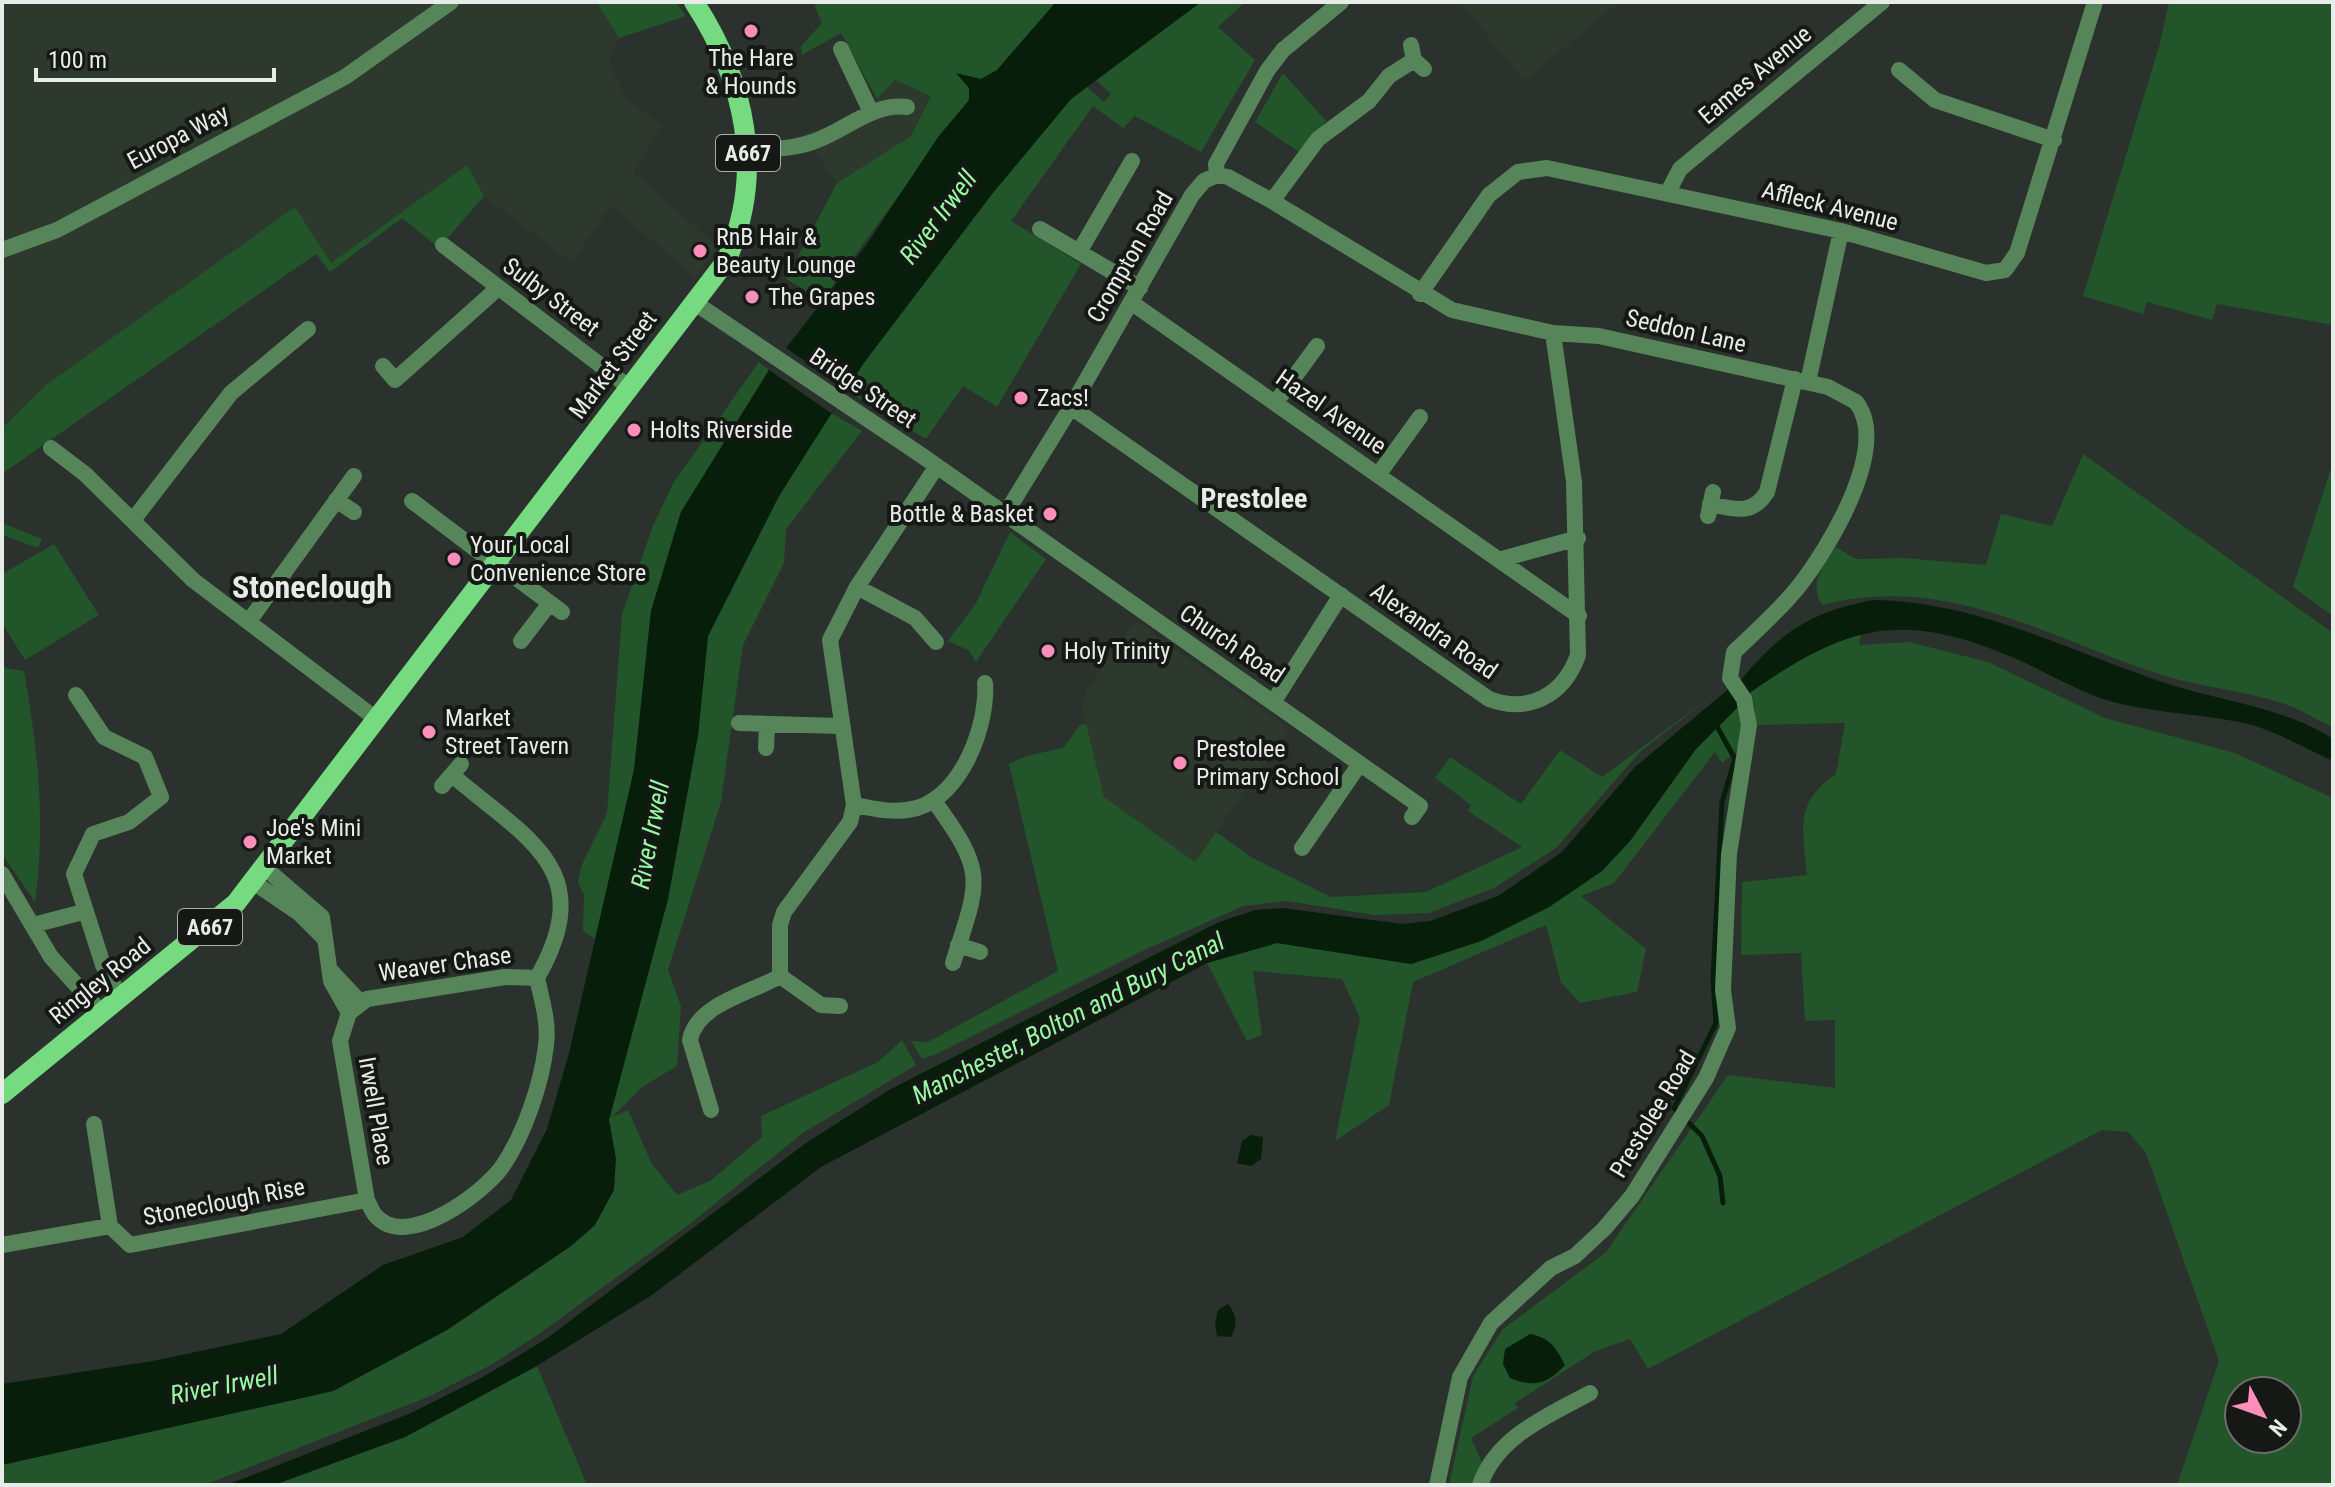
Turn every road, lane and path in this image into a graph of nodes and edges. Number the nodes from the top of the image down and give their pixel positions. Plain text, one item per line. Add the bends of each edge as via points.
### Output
1 (451, 2) edge
2 (694, 2) edge
3 (1341, 2) edge
4 (1882, 2) edge
5 (2095, 2) edge
6 (841, 49) dead end
7 (1416, 58) dead end
8 (1910, 74) dead end
9 (907, 107) dead end
10 (871, 112) junction
11 (2054, 140) junction
12 (748, 151) junction
13 (1132, 161) dead end
14 (1217, 175) junction
15 (1668, 192) junction
16 (1272, 201) junction
17 (1040, 229) dead end
18 (1841, 231) junction
19 (443, 245) dead end
20 (2, 250) edge
21 (1079, 252) junction
22 (498, 288) junction
23 (1420, 294) junction
24 (1136, 296) junction
25 (695, 303) junction
26 (308, 329) dead end
27 (1553, 333) junction
28 (1317, 346) dead end
29 (383, 366) dead end
30 (1801, 381) junction
31 (629, 387) junction
32 (1276, 402) junction
33 (1071, 407) junction
34 (1420, 417) dead end
35 (51, 448) dead end
36 (937, 466) junction
37 (1378, 475) junction
38 (354, 476) dead end
39 (336, 500) junction
40 (412, 501) dead end
41 (1710, 504) dead end
42 (354, 512) dead end
43 (1004, 516) junction
44 (133, 520) junction
45 (1578, 538) junction
46 (1502, 559) junction
47 (494, 563) junction
48 (857, 587) junction
49 (1341, 595) junction
50 (1579, 616) junction
51 (249, 621) junction
52 (521, 641) dead end
53 (936, 642) dead end
54 (985, 683) dead end
55 (76, 695) dead end
56 (1744, 699) joint
57 (1274, 701) junction
58 (375, 718) junction
59 (739, 723) dead end
60 (767, 725) junction
61 (840, 726) junction
62 (766, 748) dead end
63 (1359, 765) junction
64 (452, 775) dead end
65 (934, 801) junction
66 (854, 805) junction
67 (1412, 817) dead end
68 (1302, 848) dead end
69 (2, 874) edge
70 (259, 875) junction
71 (83, 912) junction
72 (33, 925) junction
73 (958, 945) junction
74 (980, 952) dead end
75 (953, 963) dead end
76 (780, 976) junction
77 (537, 978) junction
78 (120, 997) junction
79 (840, 1006) dead end
80 (355, 1008) junction
81 (101, 1012) junction
82 (2, 1094) edge
83 (711, 1110) dead end
84 (94, 1124) dead end
85 (367, 1200) junction
86 (376, 1217) joint
87 (110, 1226) junction
88 (2, 1245) edge
89 (1590, 1393) dead end
90 (1437, 1485) edge
91 (1480, 1485) edge

1 - 20 street, Europa Way via 345,77 57,230
2 - 12 main road, Market Street / A667 via 725,54
3 - 14 street, Crompton Road via 1283,50 1267,71 1216,164
4 - 15 street, Eames Avenue via 1680,169
5 - 11 street, Affleck Avenue
6 - 10 street
7 - 16 street via 1318,139
8 - 11 street via 1935,100
9 - 10 street via 892,105
10 - 12 street via 813,142
11 - 18 street, Affleck Avenue via 2017,253 2005,270 1986,273
12 - 25 main road, Market Street / A667 via 735,241
13 - 21 street
14 - 16 street, Seddon Lane
14 - 24 street, Crompton Road via 1192,195
15 - 18 street, Affleck Avenue
15 - 23 street, Affleck Avenue via 1547,168 1518,172 1489,195
16 - 23 street, Seddon Lane
17 - 21 street, Hazel Avenue
18 - 30 street
19 - 22 street, Sulby Street
21 - 24 street, Hazel Avenue
22 - 29 street via 395,380
22 - 31 street, Sulby Street
23 - 27 street, Seddon Lane via 1474,318
24 - 32 street, Hazel Avenue
24 - 33 street, Crompton Road
25 - 31 main road, Market Street / A667
25 - 36 street, Bridge Street
26 - 44 street via 231,393
27 - 30 street, Seddon Lane via 1599,336
27 - 45 street, Alexandra Road
28 - 32 street
30 - 41 street via 1762,501 1742,511
30 - 56 street, Seddon Lane via 1828,387 1862,410 1867,429 1860,473 1806,576 1734,652 1730,678
31 - 47 main road, Market Street / A667
32 - 37 street, Hazel Avenue
33 - 43 street, Crompton Road
33 - 49 street, Alexandra Road
34 - 37 street
35 - 44 street
36 - 43 street, Bridge Street
36 - 48 street
37 - 46 street, Hazel Avenue
38 - 39 street
39 - 42 street
39 - 51 street
40 - 47 street
43 - 57 street, Church Road
44 - 51 street via 193,580
45 - 46 street
45 - 50 street, Alexandra Road
46 - 50 street, Hazel Avenue
47 - 52 street via 556,607
47 - 58 main road, Market Street / A667
48 - 53 street via 915,618 918,633
48 - 61 street via 830,640
49 - 50 street, Alexandra Road via 1505,705 1544,699 1571,674 1578,655
49 - 57 street
51 - 58 street
54 - 65 street via 995,702 948,788
55 - 71 street via 104,737 145,757 161,797 129,822 101,829 86,842 74,874
56 - 90 street, Prestolee Road via 1747,748 1731,822 1728,868 1723,990 1728,1028 1706,1078 1632,1196 1575,1256 1551,1268 1491,1323 1460,1377
57 - 63 street, Church Road
58 - 70 main road, Ringley Road / A667
59 - 60 street
60 - 61 street
60 - 62 street
61 - 66 street
63 - 67 street, Church Road via 1420,806
63 - 68 street via 1322,831
64 - 77 street, Weaver Chase via 540,850 555,873 562,910 556,944
65 - 66 street via 894,811
65 - 73 street via 964,846 976,877
66 - 76 street via 844,834 784,912
69 - 72 street
70 - 78 main road, Ringley Road / A667 via 211,926
70 - 80 street via 312,904 322,917 331,981
71 - 72 street
71 - 78 street
72 - 81 street via 51,957
73 - 74 street
73 - 75 street
76 - 79 street via 821,1005
76 - 83 street via 711,1009 692,1030 690,1040
77 - 80 street, Weaver Chase via 505,977
77 - 86 street, Weaver Chase via 546,1045 536,1089 503,1166 474,1196 421,1224 401,1228
78 - 81 main road, Ringley Road / A667
80 - 85 street, Irwell Place via 340,1041
81 - 82 main road, Ringley Road / A667
84 - 87 street
85 - 86 street, Irwell Place
85 - 87 street, Stoneclough Rise via 130,1245
87 - 88 street, Stoneclough Rise
89 - 91 street via 1525,1429 1498,1451

